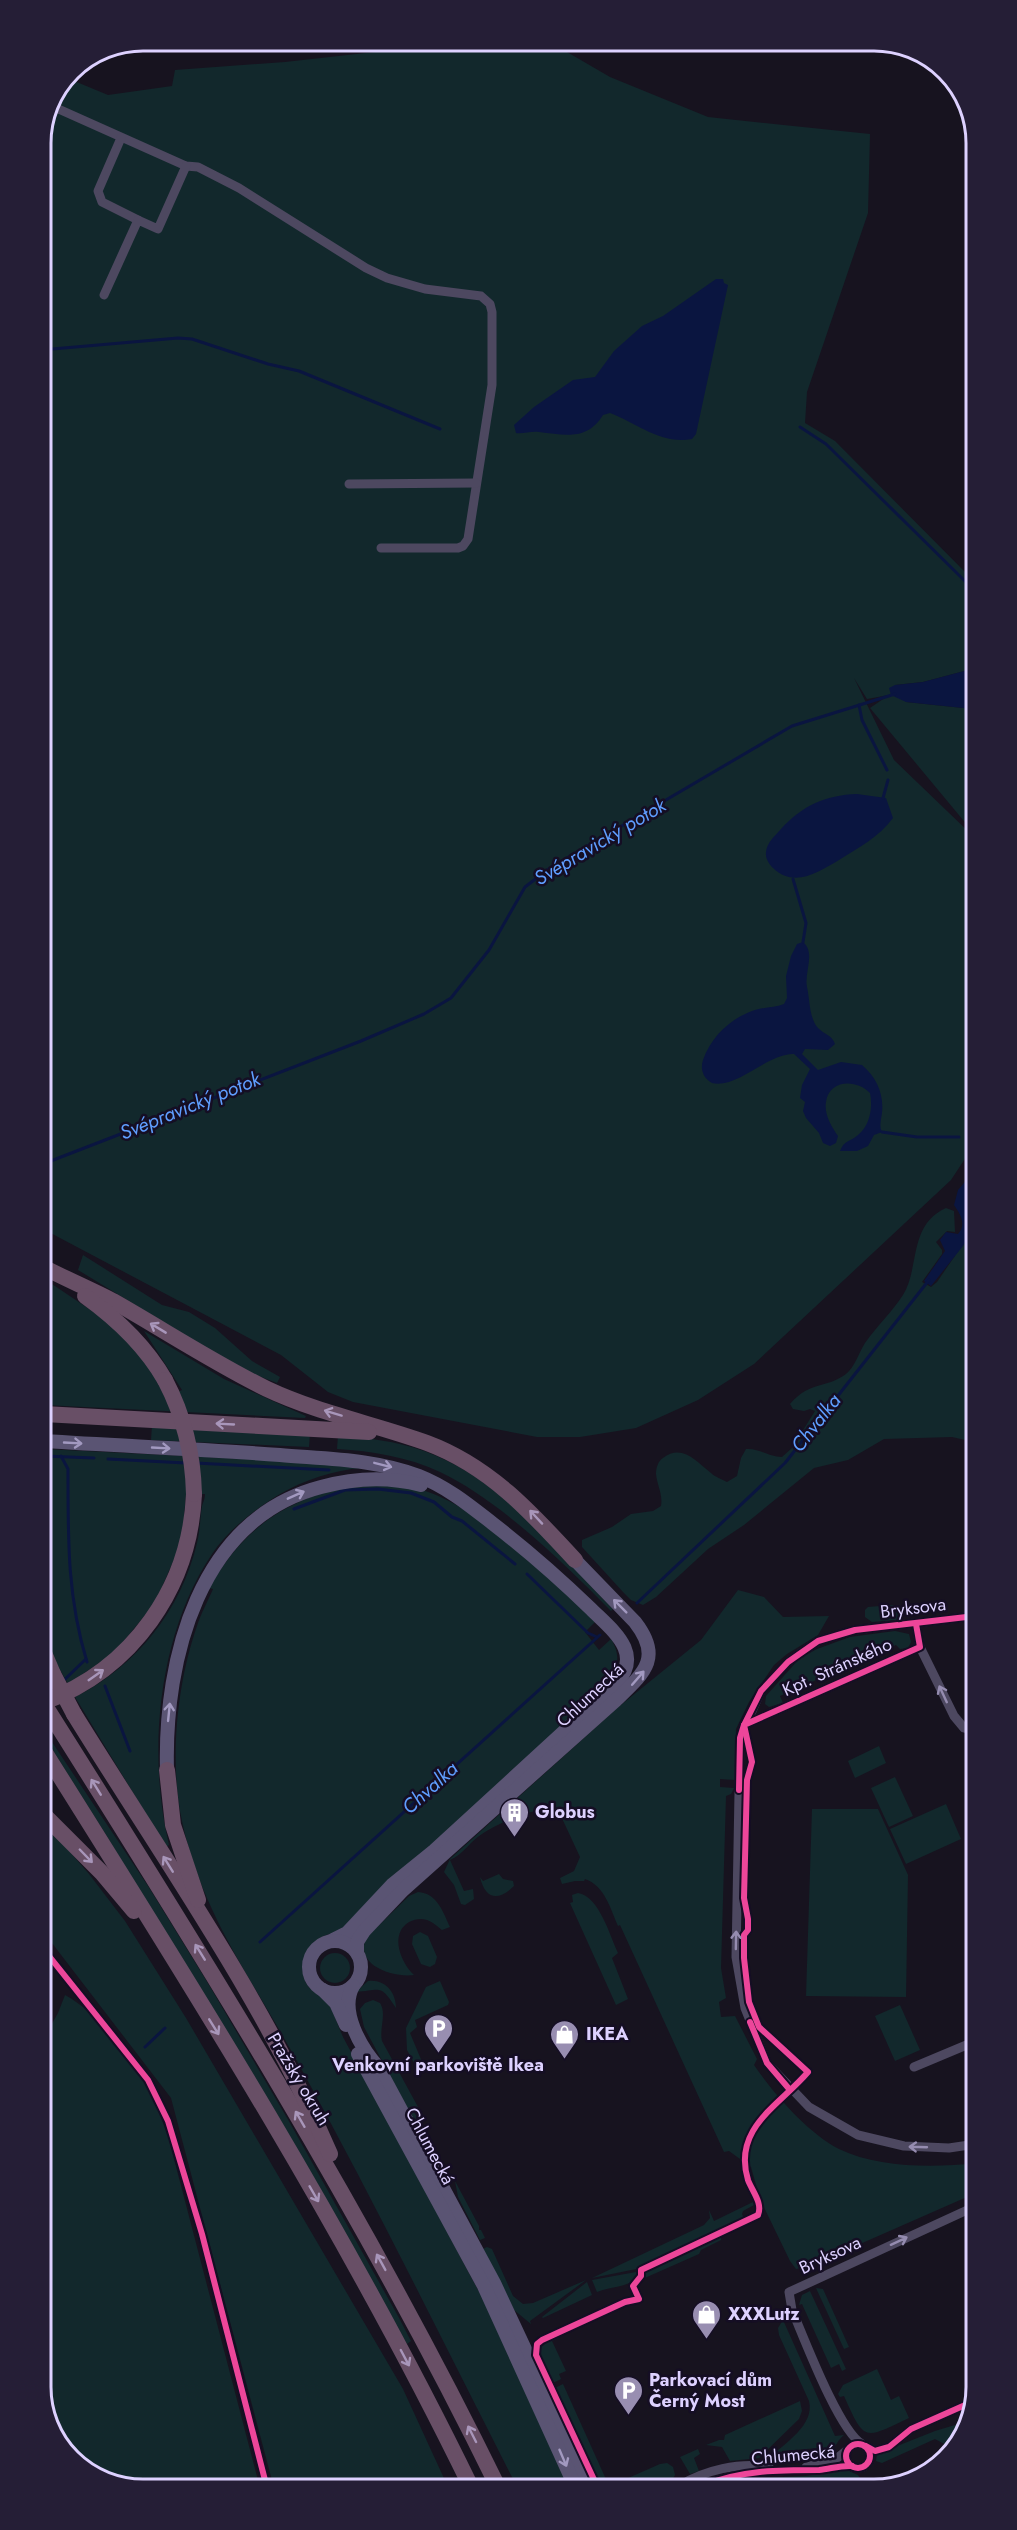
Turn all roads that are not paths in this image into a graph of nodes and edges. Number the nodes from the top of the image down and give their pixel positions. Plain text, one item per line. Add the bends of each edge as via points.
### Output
1 (58, 109) edge
2 (121, 138) junction
3 (186, 166) junction
4 (138, 219) junction
5 (104, 295) dead end
6 (477, 483) junction
7 (349, 484) dead end
8 (381, 548) dead end
9 (51, 1272) edge
10 (51, 1273) edge
11 (51, 1414) edge
12 (51, 1441) edge
13 (429, 1443) junction
14 (482, 1515) junction
15 (575, 1560) joint
16 (966, 1617) edge
17 (916, 1624) junction
18 (920, 1647) junction
19 (51, 1669) edge
20 (51, 1700) edge
21 (51, 1714) edge
22 (744, 1725) junction
23 (966, 1729) edge
24 (51, 1762) edge
25 (167, 1770) joint
26 (51, 1822) edge
27 (210, 1932) junction
28 (333, 1940) junction
29 (357, 1952) junction
30 (173, 1959) junction
31 (353, 1986) junction
32 (323, 1990) junction
33 (966, 2044) edge
34 (914, 2067) dead end
35 (966, 2145) edge
36 (966, 2211) edge
37 (360, 2225) junction
38 (964, 2406) edge
39 (841, 2417) junction
40 (864, 2445) junction
41 (847, 2450) junction
42 (852, 2466) junction
43 (801, 2468) junction
44 (778, 2469) junction
45 (467, 2479) edge
46 (494, 2479) edge
47 (572, 2479) edge
48 (586, 2479) edge
49 (695, 2479) edge
50 (720, 2479) edge

1 - 2 street
2 - 3 street
2 - 4 street via 98,191 102,202
3 - 4 street via 158,229
3 - 6 street via 198,167 239,188 387,278 425,290 487,300 492,312 492,385
4 - 5 street
6 - 7 street
6 - 8 street via 468,538 463,546
13 -> 9 highway via 270,1390 111,1300
20 -> 10 highway, bridge via 107,1667 154,1617 184,1556 194,1494 187,1433 165,1380 145,1350 120,1324
13 -> 11 highway via 351,1430
12 -> 14 main road via 373,1463 402,1470 447,1489
15 -> 13 highway, Chlumecká via 499,1483
25 -> 14 main road via 170,1702 189,1620 213,1567 251,1524 297,1494 370,1478 422,1485
14 - 28 main road, Chlumecká via 611,1628 626,1648 626,1669 608,1693 434,1851 408,1870 348,1933
29 -> 15 main road, Chlumecká via 357,1942 364,1931 403,1890 602,1713 646,1668 650,1654 644,1633
16 - 17 street, Bryksova
17 - 18 street, Kpt. Stránského
17 - 22 street, Bryksova via 855,1630 818,1641 788,1662 761,1691
18 - 22 street, Kpt. Stránského
23 -> 18 street, Kpt. Stránského via 954,1716
27 -> 19 highway, bridge via 74,1714
37 -> 21 highway, Pražský okruh via 224,1992
35 -> 22 street, Bryksova via 904,2146 858,2135 809,2107 767,2063 745,2008 736,1957 740,1738
24 - 30 highway
25 - 27 highway via 173,1825
26 -> 30 highway via 102,1874
27 - 37 highway via 312,2111
28 - 29 main road via 346,1943
28 - 32 main road via 317,1947 309,1962 311,1978
29 - 31 main road via 361,1969
30 -> 45 highway via 347,2251
31 - 32 main road via 338,1993
31 - 48 main road, Chlumecká via 348,2007 358,2036 486,2267
32 -> 47 main road, Chlumecká via 336,2003 354,2047 484,2286
33 - 34 street
39 -> 36 street, Bryksova via 792,2310 789,2292
46 -> 37 highway, Pražský okruh
38 - 40 street via 911,2429 889,2447 875,2451
39 - 40 street, Bryksova via 852,2436
39 - 41 street
40 - 41 street via 854,2444
40 - 42 street via 870,2452 868,2463
41 - 42 street via 846,2458
41 - 43 street, Chlumecká via 836,2459
42 - 43 street, Chlumecká
43 - 44 street, Chlumecká
44 - 49 street, Chlumecká via 755,2465
44 - 50 street, Chlumecká

